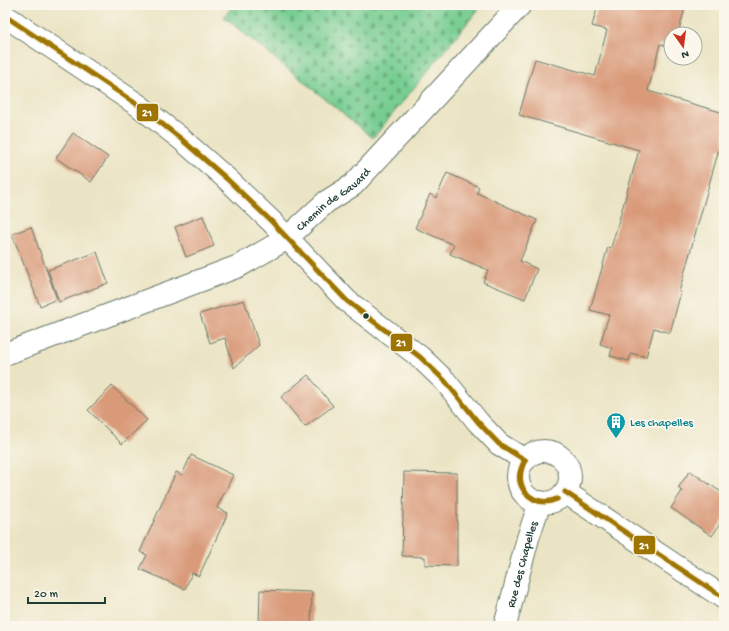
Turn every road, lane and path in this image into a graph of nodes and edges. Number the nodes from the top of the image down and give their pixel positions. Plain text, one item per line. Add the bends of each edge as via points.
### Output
1 (520, 5) edge
2 (5, 16) edge
3 (5, 26) edge
4 (82, 66) junction
5 (286, 238) junction
6 (5, 354) edge
7 (525, 460) junction
8 (565, 492) junction
9 (540, 502) junction
10 (724, 598) edge
11 (505, 626) edge

1 - 5 street, Chemin de Gavard via 353,185 326,202
2 - 4 street
3 - 4 street
4 - 5 street via 180,138 227,179
5 - 6 street, Chemin de Gavard via 239,266
5 - 7 street via 347,301 399,340 445,381 499,444
7 - 8 street via 539,452 550,452 560,457 569,471 570,482
7 - 9 street via 519,472 520,485 528,496
8 - 9 street via 554,501
8 - 10 street
9 - 11 street, Rue des Chapelles

